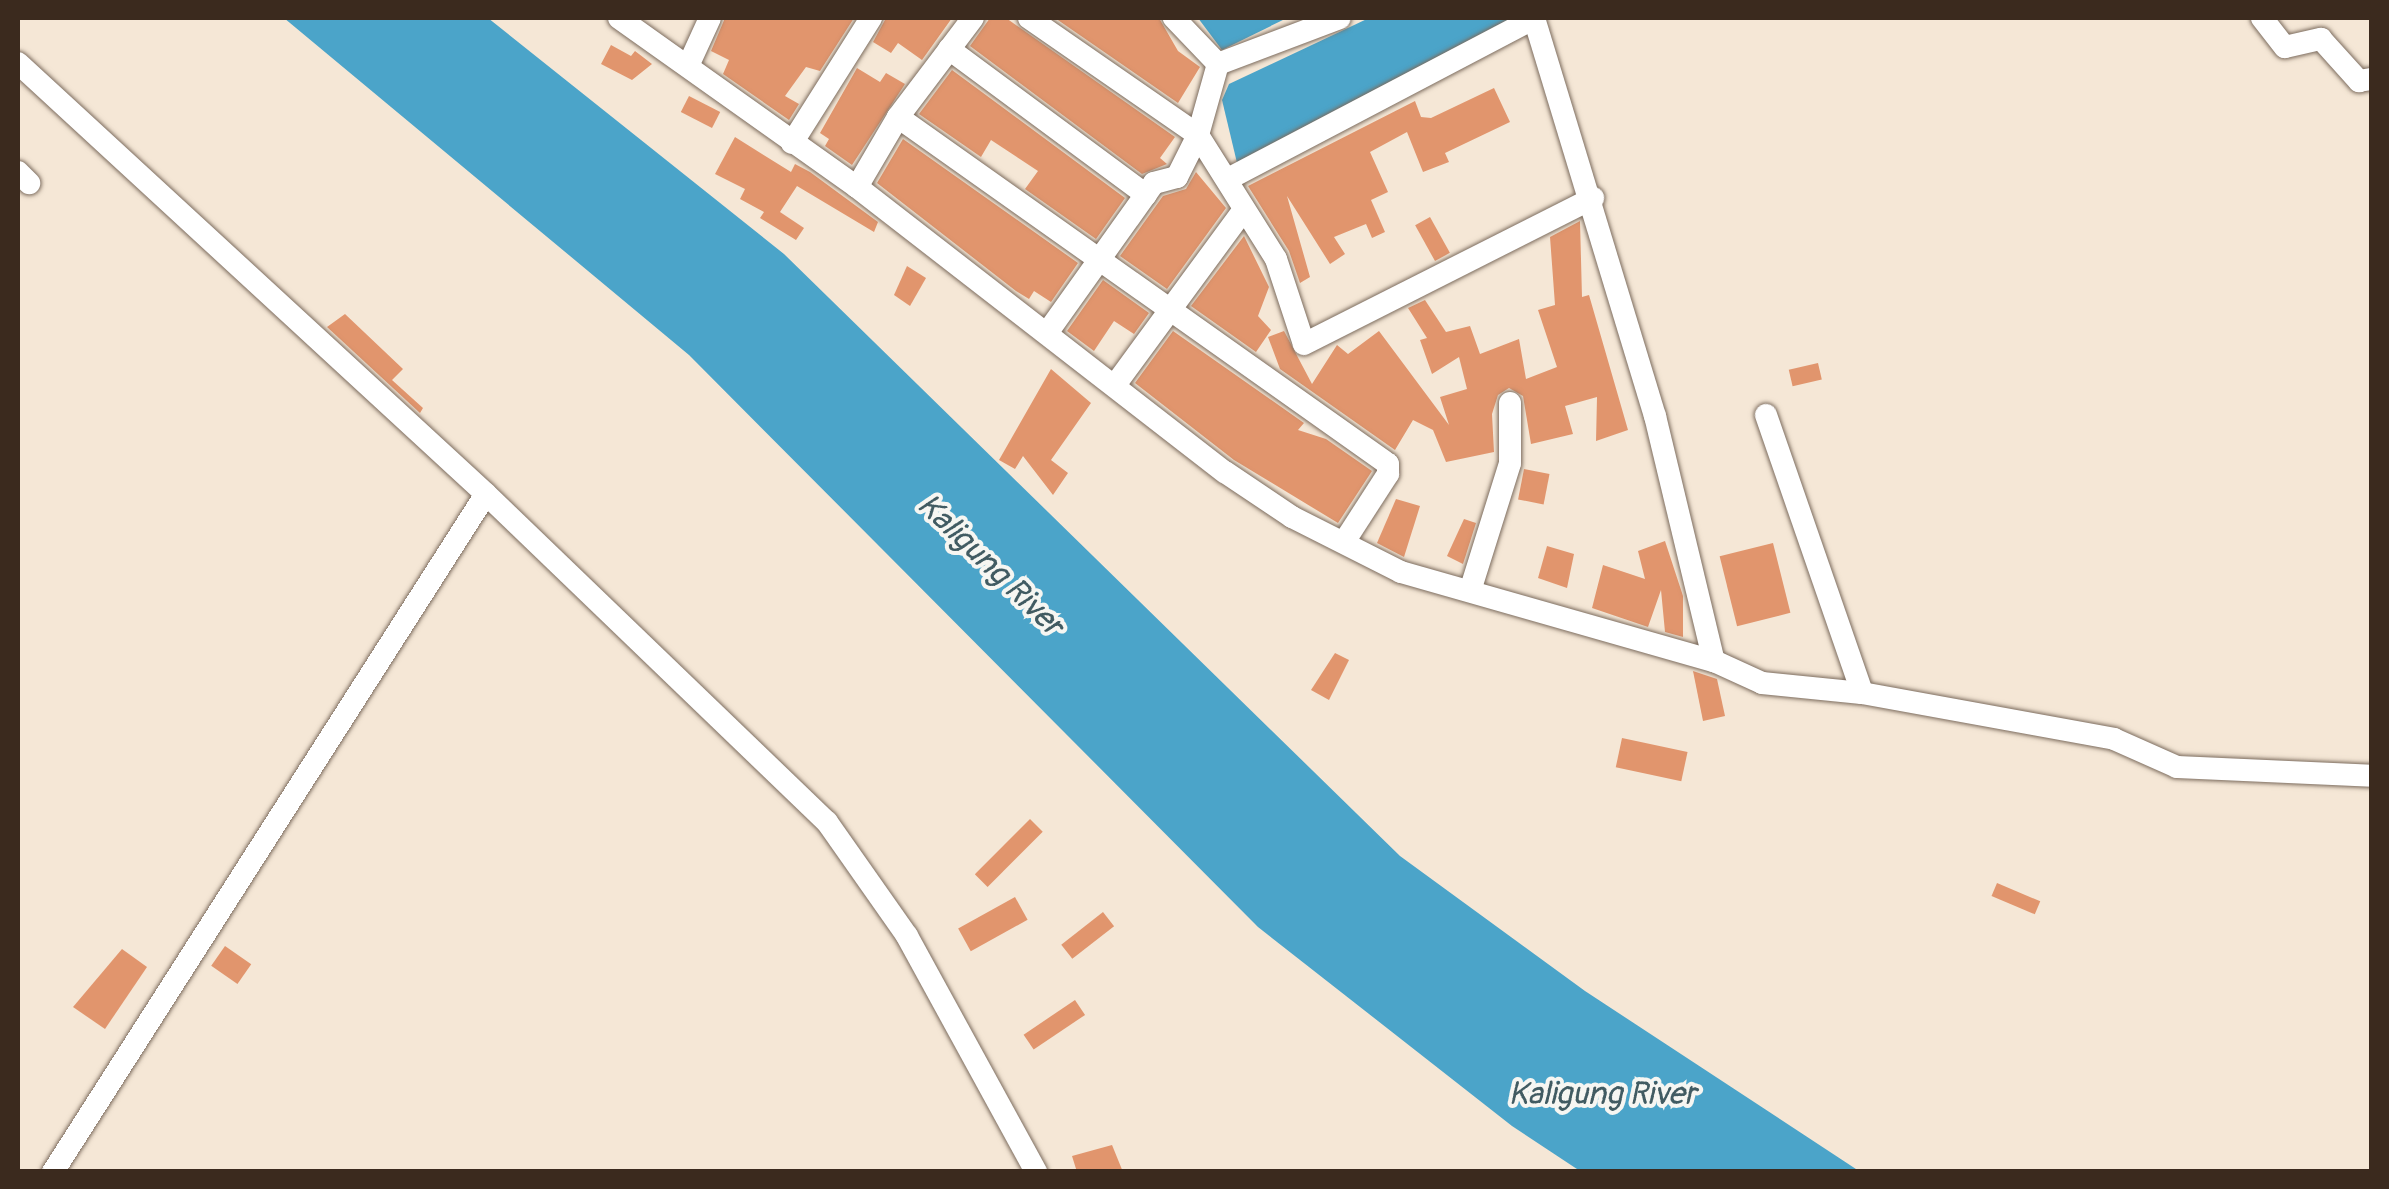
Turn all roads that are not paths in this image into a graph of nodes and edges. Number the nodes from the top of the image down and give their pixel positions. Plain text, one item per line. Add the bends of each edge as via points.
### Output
1 (619, 18) edge
2 (710, 18) edge
3 (871, 18) edge
4 (973, 18) edge
5 (1029, 18) edge
6 (1174, 18) edge
7 (1340, 18) edge
8 (1534, 18) edge
9 (2262, 18) edge
10 (646, 25) edge
11 (949, 49) junction
12 (18, 63) edge
13 (1218, 64) junction
14 (688, 66) junction
15 (2372, 79) edge
16 (898, 117) junction
17 (1198, 136) junction
18 (792, 143) junction
19 (1228, 178) junction
20 (856, 187) junction
21 (1146, 194) junction
22 (1592, 198) junction
23 (1243, 211) junction
24 (1102, 263) junction
25 (1169, 311) junction
26 (1048, 332) junction
27 (1114, 385) junction
28 (1510, 404) dead end
29 (1766, 416) dead end
30 (486, 494) junction
31 (1344, 542) junction
32 (1470, 591) junction
33 (1718, 663) junction
34 (1862, 694) junction
35 (2372, 776) edge
36 (52, 1172) edge
37 (1036, 1172) edge

1 - 10 street
2 - 14 street
3 - 18 street
4 - 11 street
5 - 17 street
6 - 13 street
7 - 13 street
8 - 19 street
8 - 22 street
9 - 15 street via 2285,47 2321,40 2358,81
10 - 14 street
11 - 16 street
11 - 21 street
12 - 30 street
13 - 17 street
14 - 18 street
16 - 20 street
16 - 24 street
17 - 19 street
17 - 21 street via 1177,178 1160,179
18 - 20 street
19 - 23 street
20 - 26 street
21 - 24 street
22 - 23 street via 1401,290 1307,345 1280,266
22 - 33 street
23 - 25 street
24 - 25 street
24 - 26 street
25 - 27 street
25 - 31 street via 1388,464
26 - 27 street
27 - 31 street via 1226,472
28 - 32 street via 1510,463
29 - 34 street
30 - 36 street
30 - 37 street via 827,822 907,936
31 - 32 street via 1410,576
32 - 33 street
33 - 34 street via 1762,682
34 - 35 street via 2114,739 2177,768

